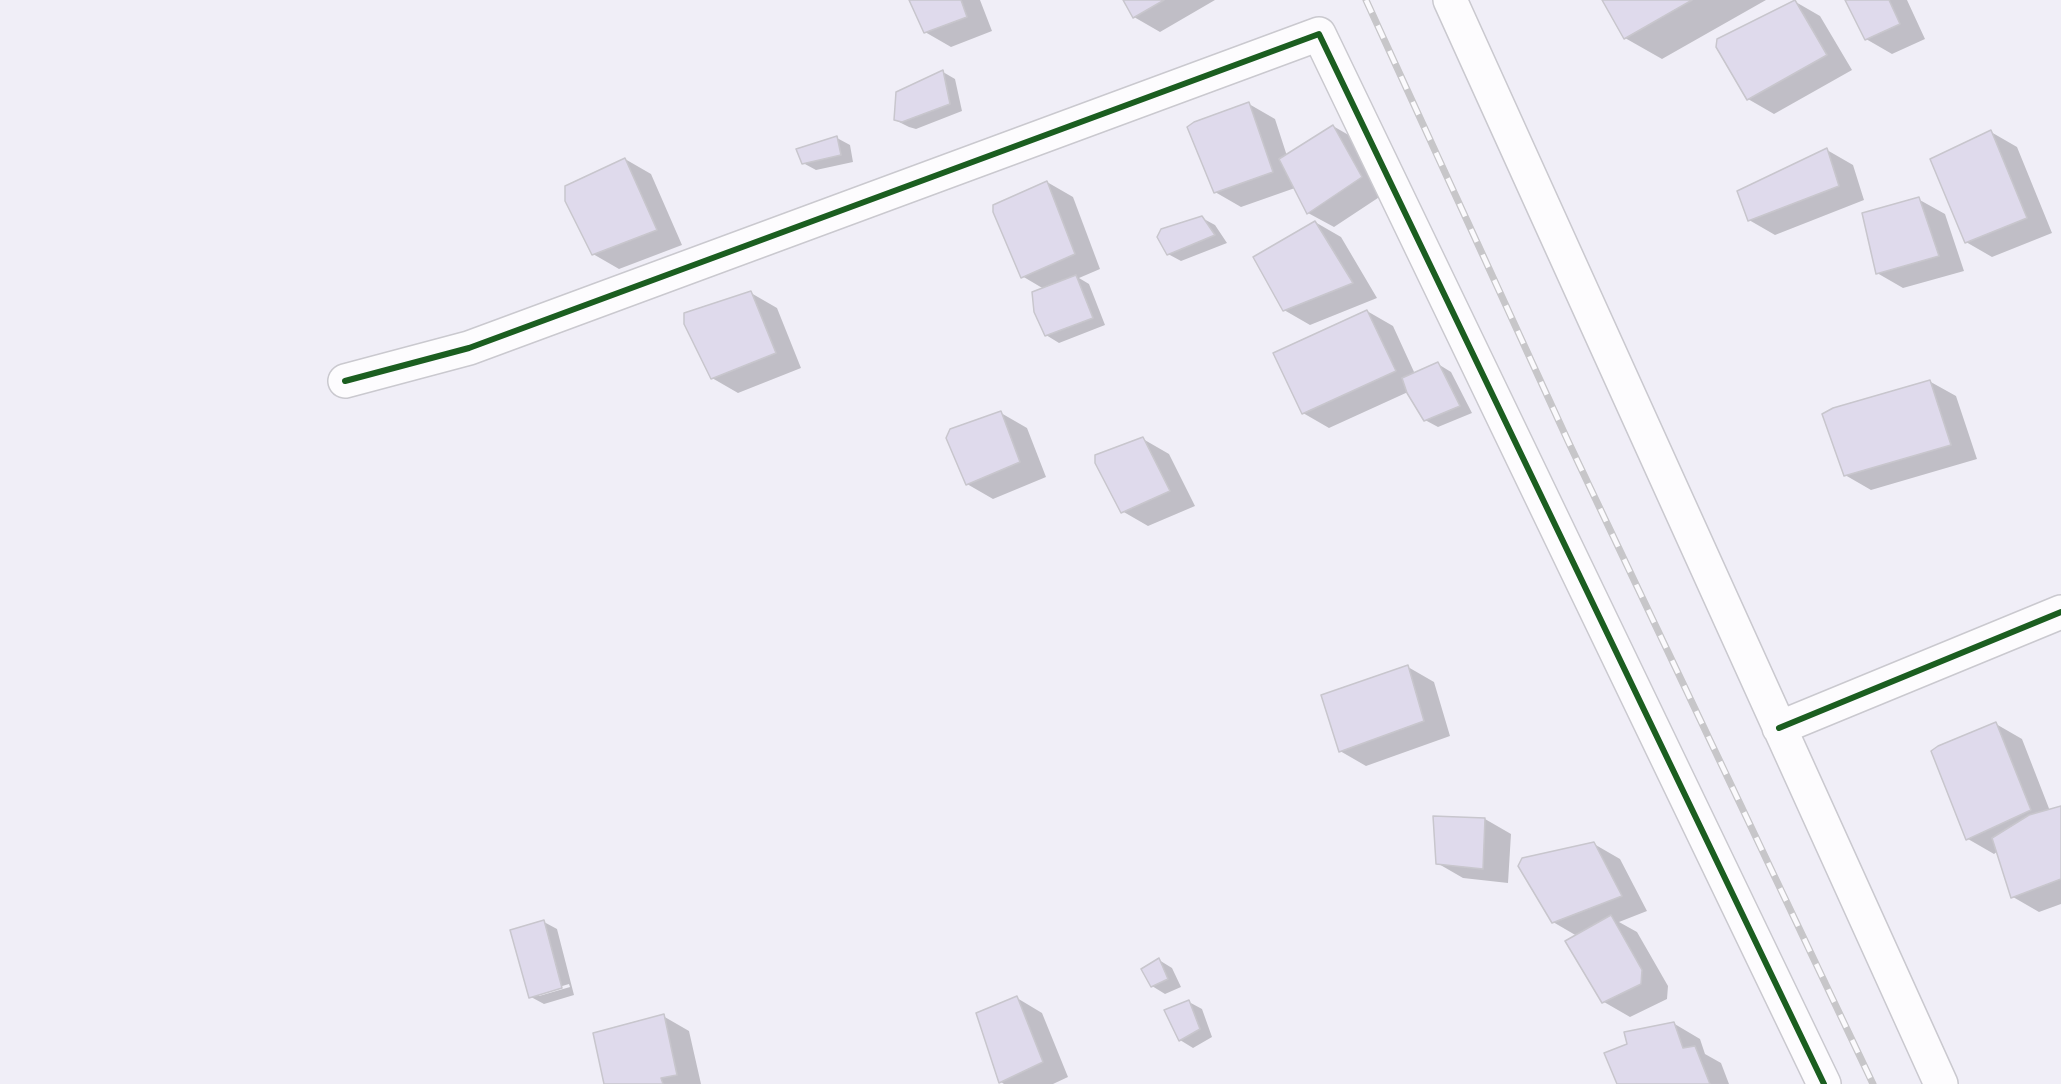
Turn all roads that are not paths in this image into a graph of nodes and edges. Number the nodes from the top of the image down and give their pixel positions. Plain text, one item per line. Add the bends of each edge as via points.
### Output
1 (1450, 0) edge
2 (345, 381) dead end
3 (2061, 612) edge
4 (1779, 728) junction
5 (1824, 1084) edge
6 (1941, 1084) edge

1 - 4 street
2 - 5 street via 469,348 1319,34
3 - 4 street
4 - 6 street

